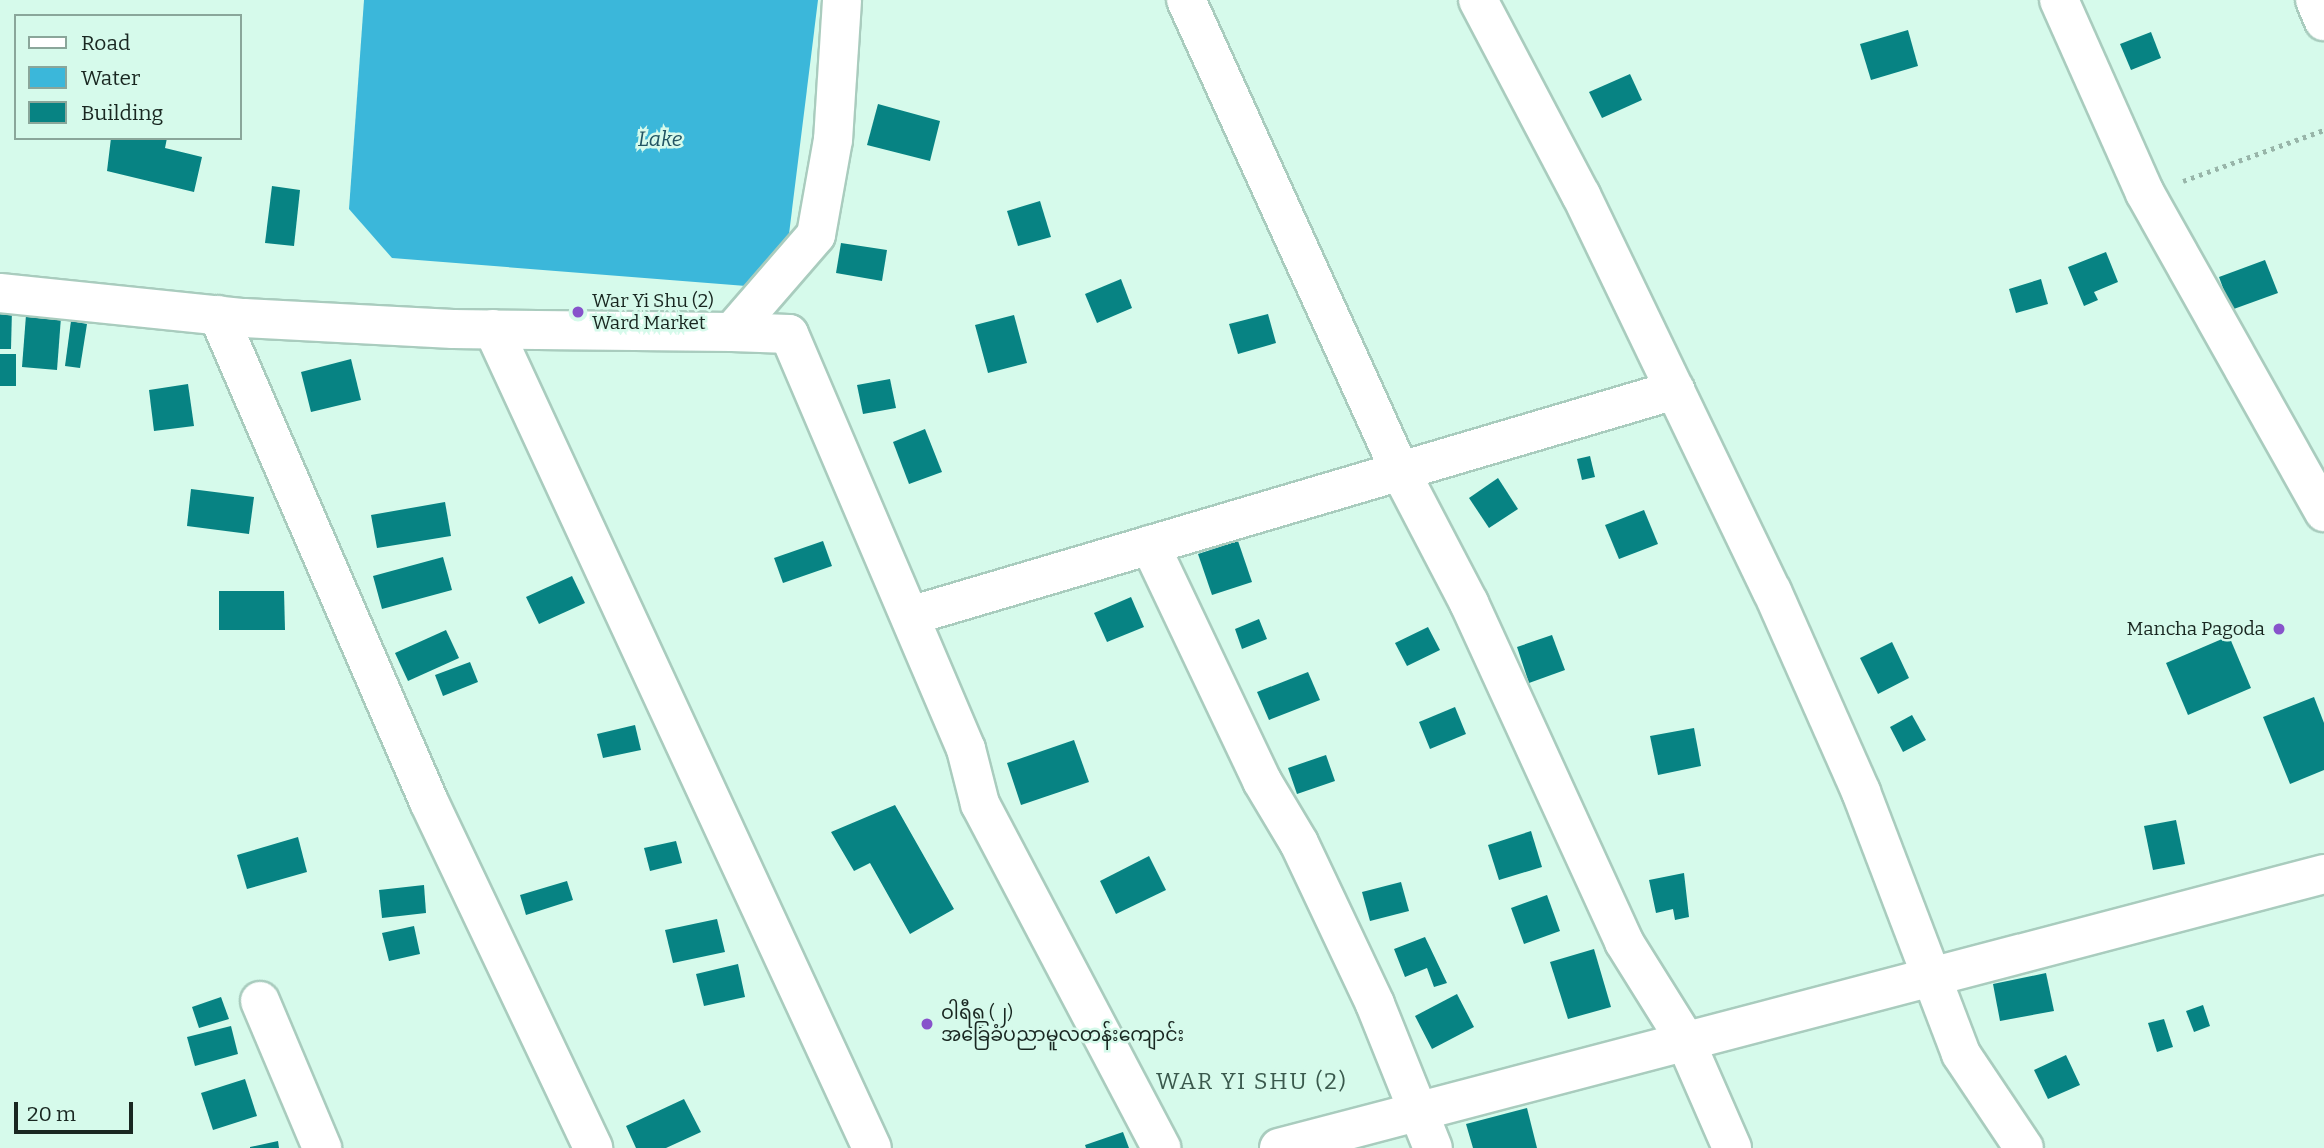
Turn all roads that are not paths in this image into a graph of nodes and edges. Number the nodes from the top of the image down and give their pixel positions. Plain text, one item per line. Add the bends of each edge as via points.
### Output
1 (842, 0) edge
2 (1186, 0) edge
3 (1478, 0) edge
4 (2059, 0) edge
5 (2315, 0) edge
6 (2324, 22) edge
7 (0, 293) edge
8 (218, 315) junction
9 (493, 329) junction
10 (732, 332) junction
11 (1675, 390) junction
12 (1400, 471) junction
13 (2324, 512) edge
14 (1150, 545) junction
15 (909, 616) junction
16 (2324, 874) edge
17 (1933, 974) junction
18 (260, 1001) dead end
19 (1684, 1038) junction
20 (1417, 1112) junction
21 (321, 1148) edge
22 (593, 1148) edge
23 (872, 1148) edge
24 (1161, 1148) edge
25 (1279, 1148) edge
26 (1433, 1148) edge
27 (1732, 1148) edge
28 (2024, 1148) edge

1 - 10 street via 833,141 816,235
2 - 12 street
3 - 11 street
4 - 13 street via 2145,193
5 - 6 street
7 - 8 street
8 - 9 street
8 - 22 street via 429,802
9 - 10 street
9 - 23 street
10 - 15 street via 789,334
11 - 12 street
11 - 17 street via 1856,780
12 - 14 street
12 - 19 street via 1469,603 1624,942
14 - 15 street
14 - 20 street via 1262,781 1300,842 1375,1004
15 - 24 street via 966,749 980,804
16 - 17 street
17 - 19 street
17 - 28 street via 1961,1054
18 - 21 street
19 - 20 street
19 - 27 street
20 - 25 street
20 - 26 street

